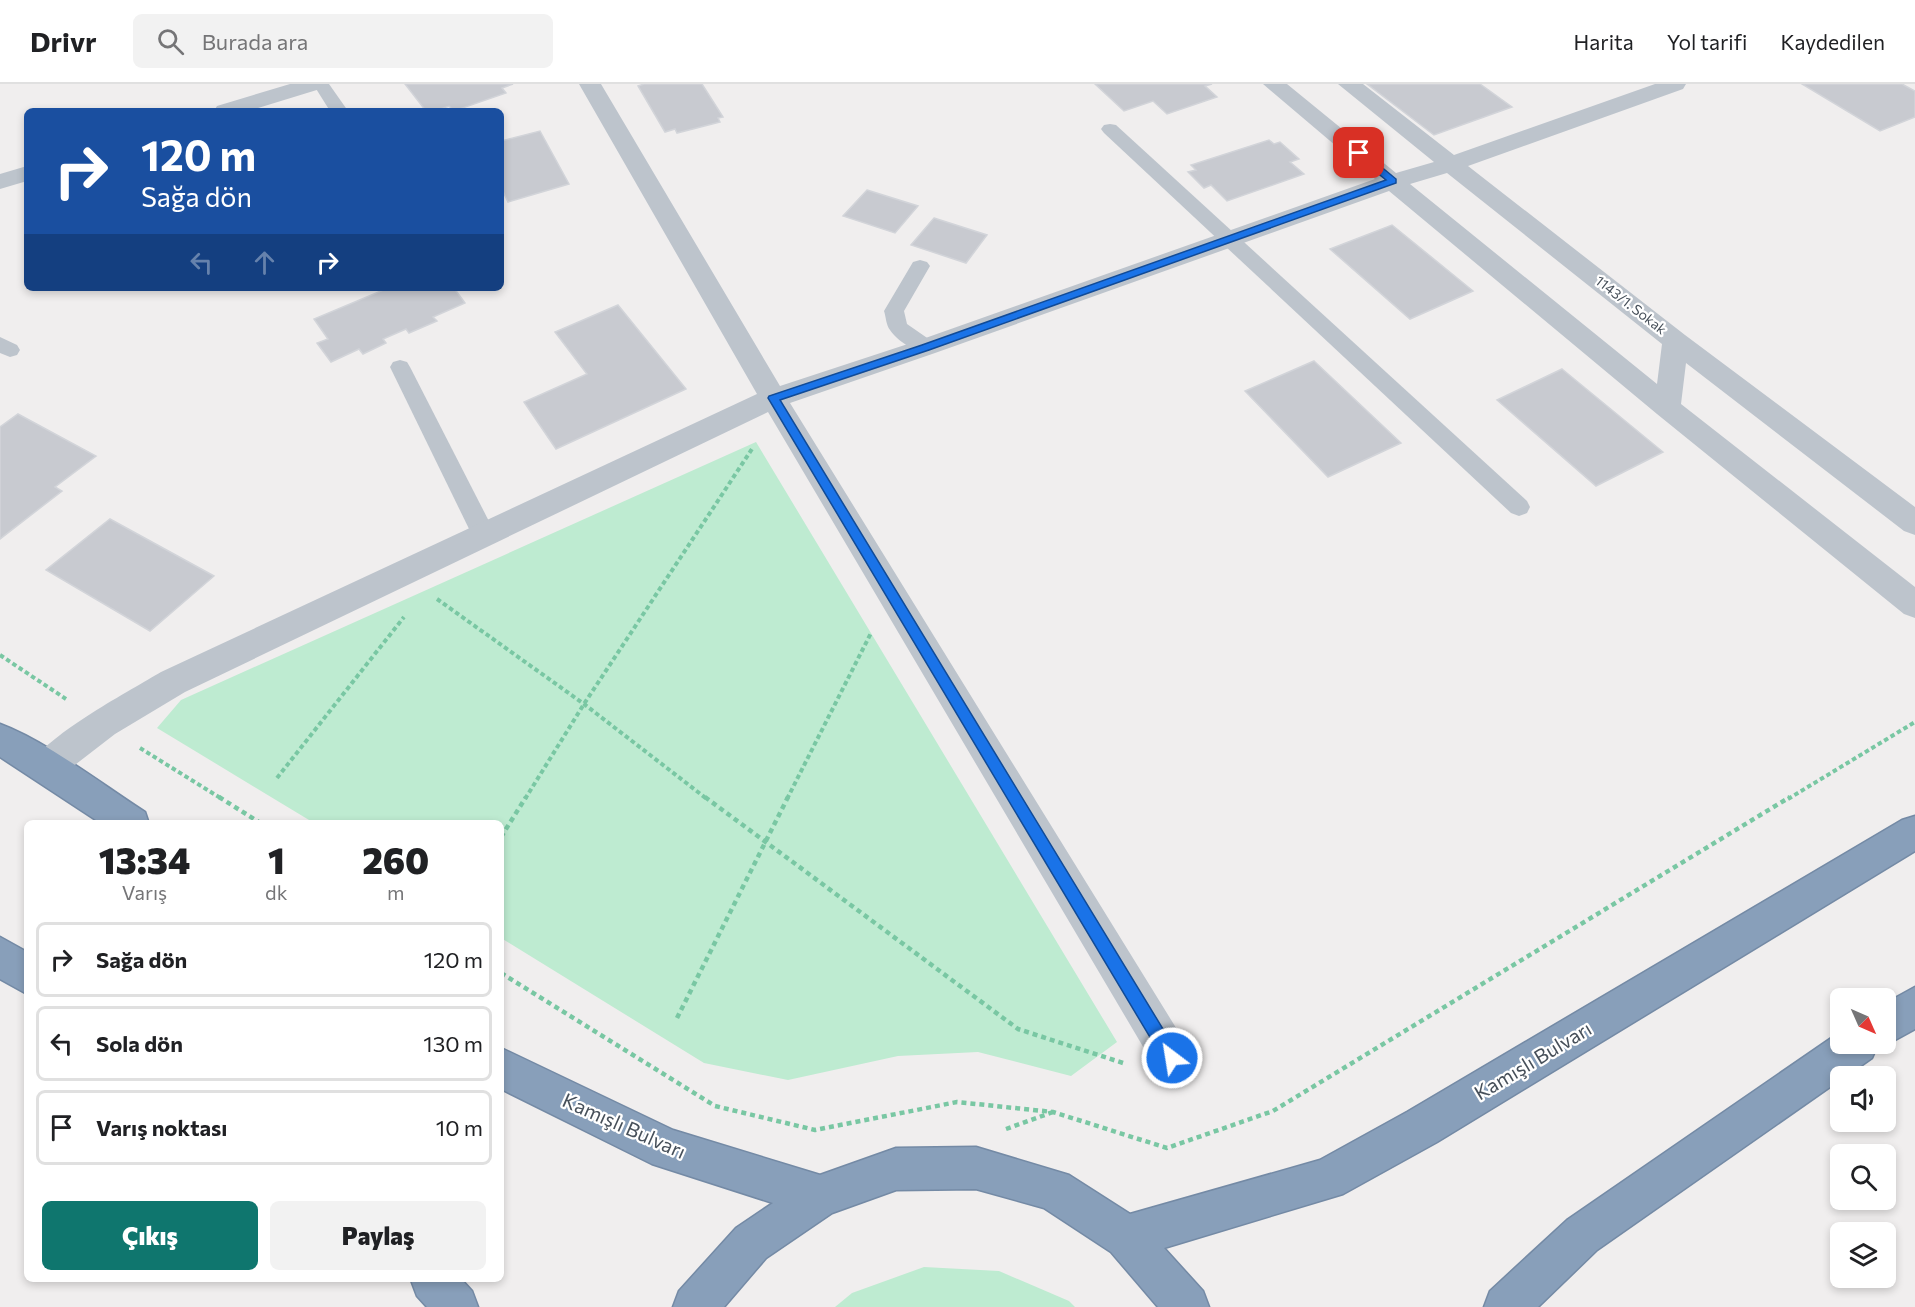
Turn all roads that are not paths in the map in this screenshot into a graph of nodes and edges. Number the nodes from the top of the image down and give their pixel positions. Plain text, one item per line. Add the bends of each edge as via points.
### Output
1 (312, 84) edge
2 (321, 84) edge
3 (590, 84) edge
4 (1274, 84) edge
5 (1349, 84) edge
6 (1675, 84) edge
7 (235, 108) edge
8 (337, 108) edge
9 (1110, 129) dead end
10 (1452, 164) junction
11 (24, 174) edge
12 (1393, 181) junction
13 (0, 182) edge
14 (1230, 239) junction
15 (920, 266) dead end
16 (1676, 341) junction
17 (926, 347) junction
18 (400, 367) dead end
19 (773, 398) junction
20 (1667, 407) junction
21 (1519, 507) dead end
22 (1915, 523) edge
23 (484, 535) junction
24 (1915, 605) edge
25 (0, 740) edge
26 (46, 767) junction
27 (126, 820) edge
28 (1915, 832) edge
29 (0, 956) edge
30 (24, 973) edge
31 (1915, 1006) edge
32 (1896, 1018) edge
33 (1844, 1054) edge
34 (1172, 1058) road end
35 (504, 1069) edge
36 (820, 1196) junction
37 (1126, 1237) junction
38 (434, 1282) edge
39 (456, 1307) edge
40 (695, 1307) edge
41 (1187, 1307) edge
42 (1506, 1307) edge

1 - 7 street
2 - 8 lane
3 - 19 street
4 - 12 street
5 - 10 street, 1143/1. Sokak
6 - 10 street
9 - 14 lane
10 - 12 street
10 - 16 street, 1143/1. Sokak
11 - 13 street
12 - 14 street
12 - 20 street
14 - 17 street
14 - 21 lane
15 - 17 lane via 894,312 898,327
16 - 20 street
16 - 22 street, 1143/1. Sokak
17 - 19 street
18 - 23 lane
19 - 23 street
19 - 34 street
20 - 24 street
23 - 26 street via 414,581 173,682 103,724
25 - 26 highway
26 - 27 highway
28 - 37 highway, Kamışlı Bulvarı via 1422,1127 1328,1179
29 - 30 highway
31 - 32 highway
33 - 42 highway via 1582,1235
35 - 36 highway, Kamışlı Bulvarı via 667,1149
36 - 37 highway via 896,1169 976,1168 1054,1190
36 - 40 highway via 751,1243
37 - 41 highway
38 - 39 highway

